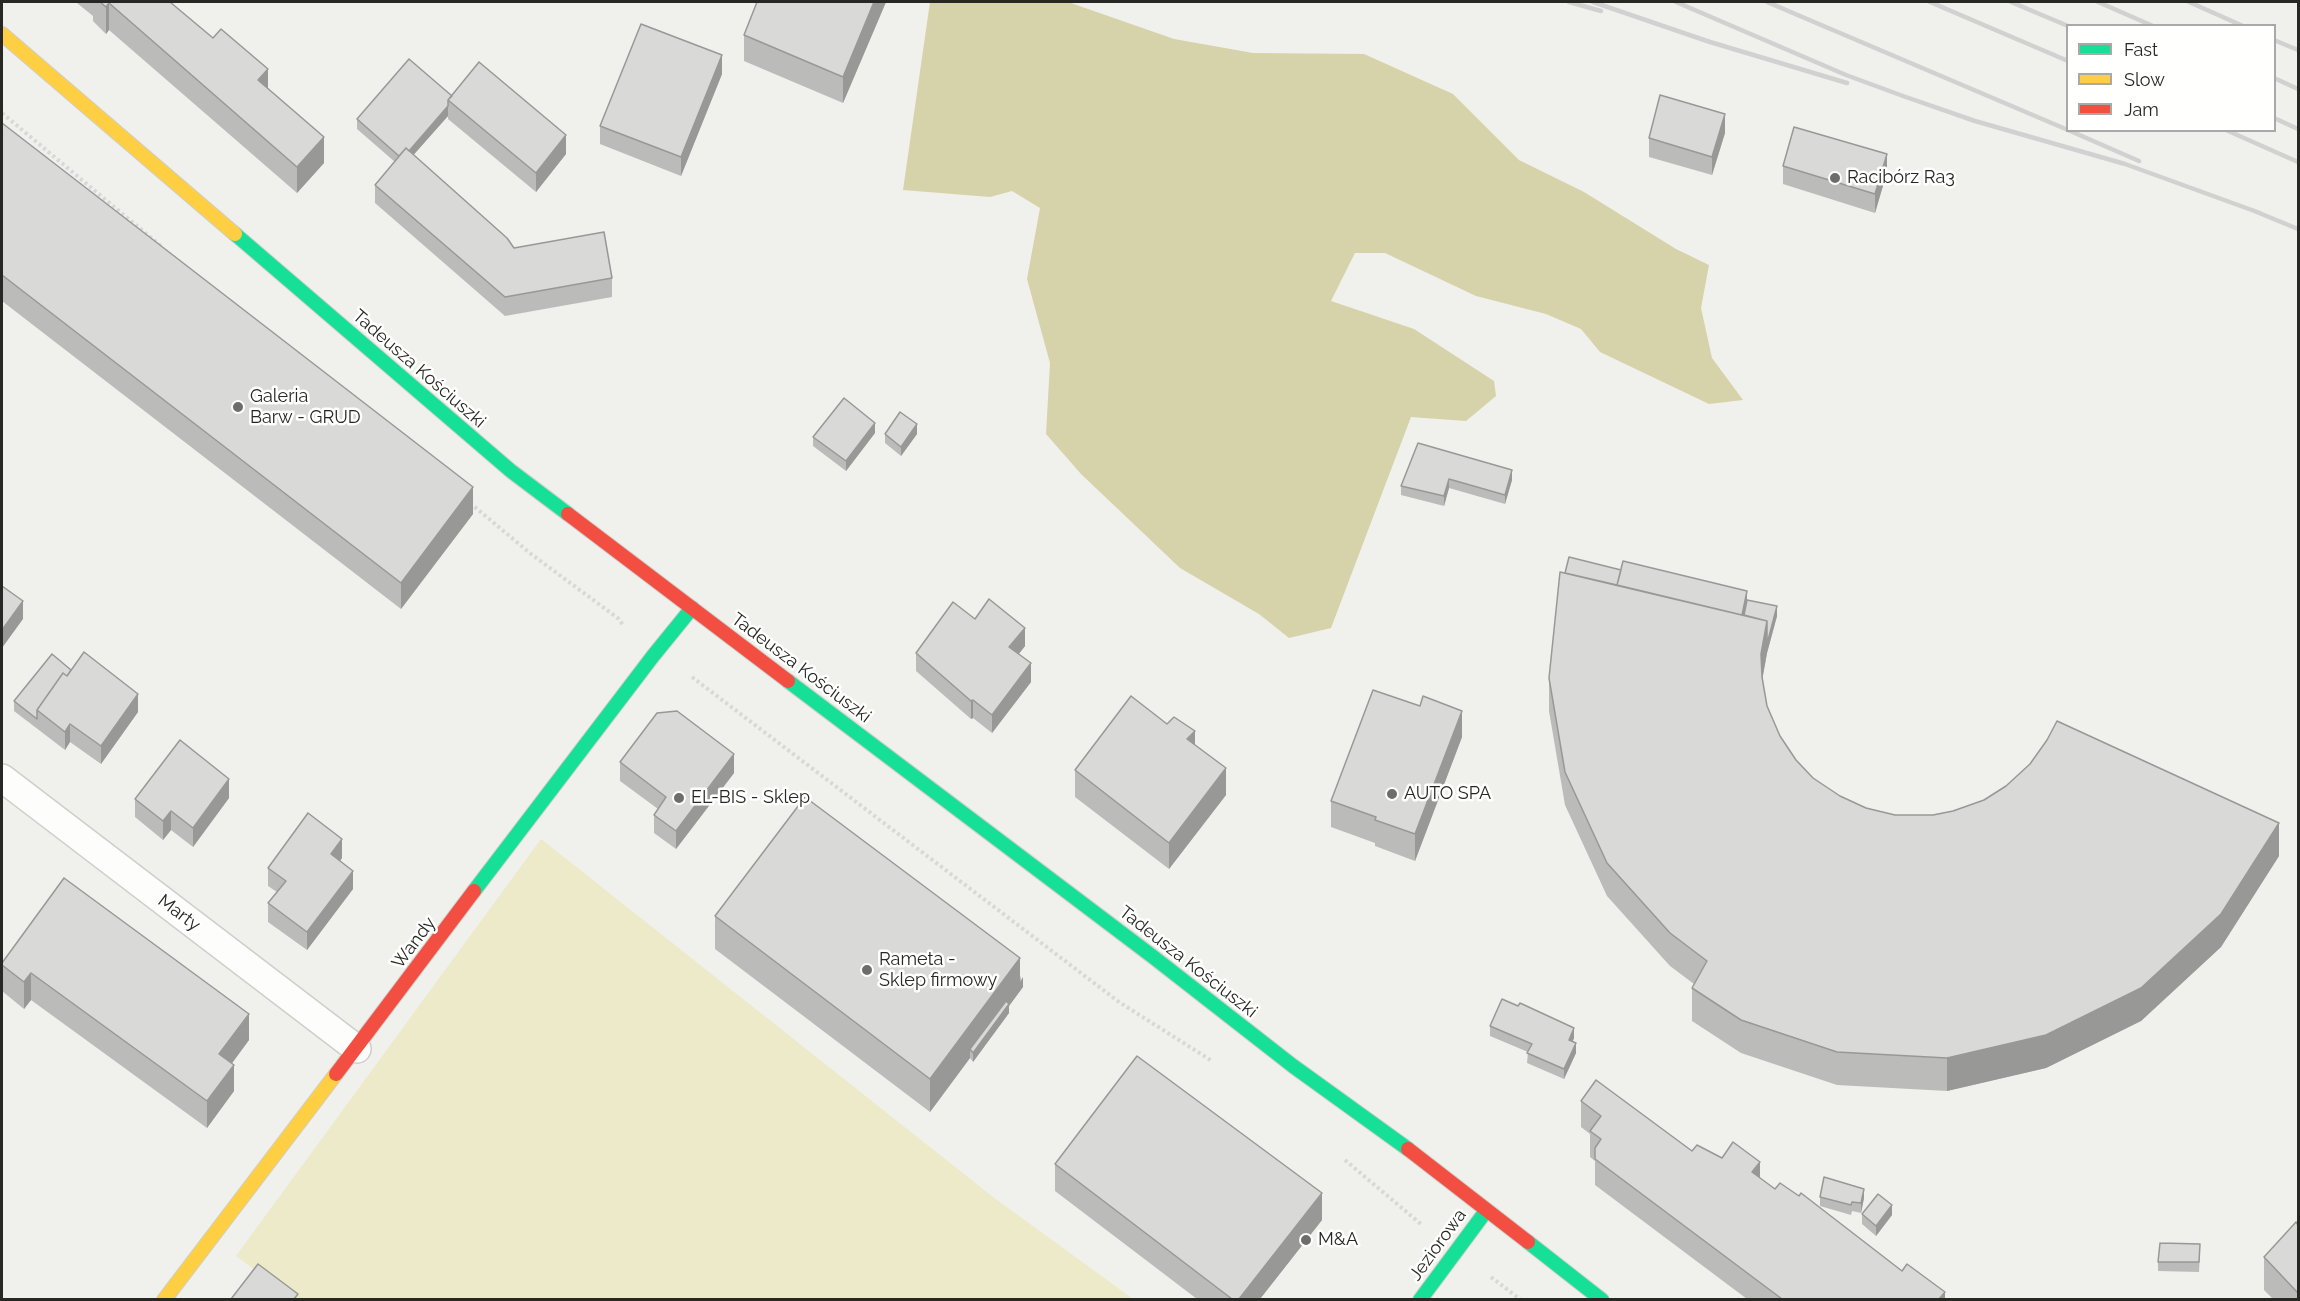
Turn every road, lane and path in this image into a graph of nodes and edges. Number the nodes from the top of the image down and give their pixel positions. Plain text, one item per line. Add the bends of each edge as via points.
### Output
1 (2, 34) edge
2 (2, 113) edge
3 (166, 250) edge
4 (467, 501) edge
5 (692, 608) junction
6 (625, 627) dead end
7 (689, 675) dead end
8 (2, 778) edge
9 (357, 1049) junction
10 (1214, 1062) dead end
11 (1344, 1159) dead end
12 (1486, 1211) junction
13 (1451, 1256) junction
14 (165, 1299) edge
15 (1420, 1299) edge
16 (1521, 1299) edge
17 (1602, 1299) edge

1 - 5 main road, Tadeusza Kościuszki via 502,464
2 - 3 path
4 - 6 path
5 - 9 main road, Wandy
5 - 12 main road, Tadeusza Kościuszki
7 - 10 path via 1119,1002
8 - 9 lane, Marty
9 - 14 main road, Wandy
11 - 13 path via 1434,1235
12 - 13 main road, Jeziorowa
12 - 17 main road, Tadeusza Kościuszki
13 - 15 main road, Jeziorowa
13 - 16 path via 1479,1267

